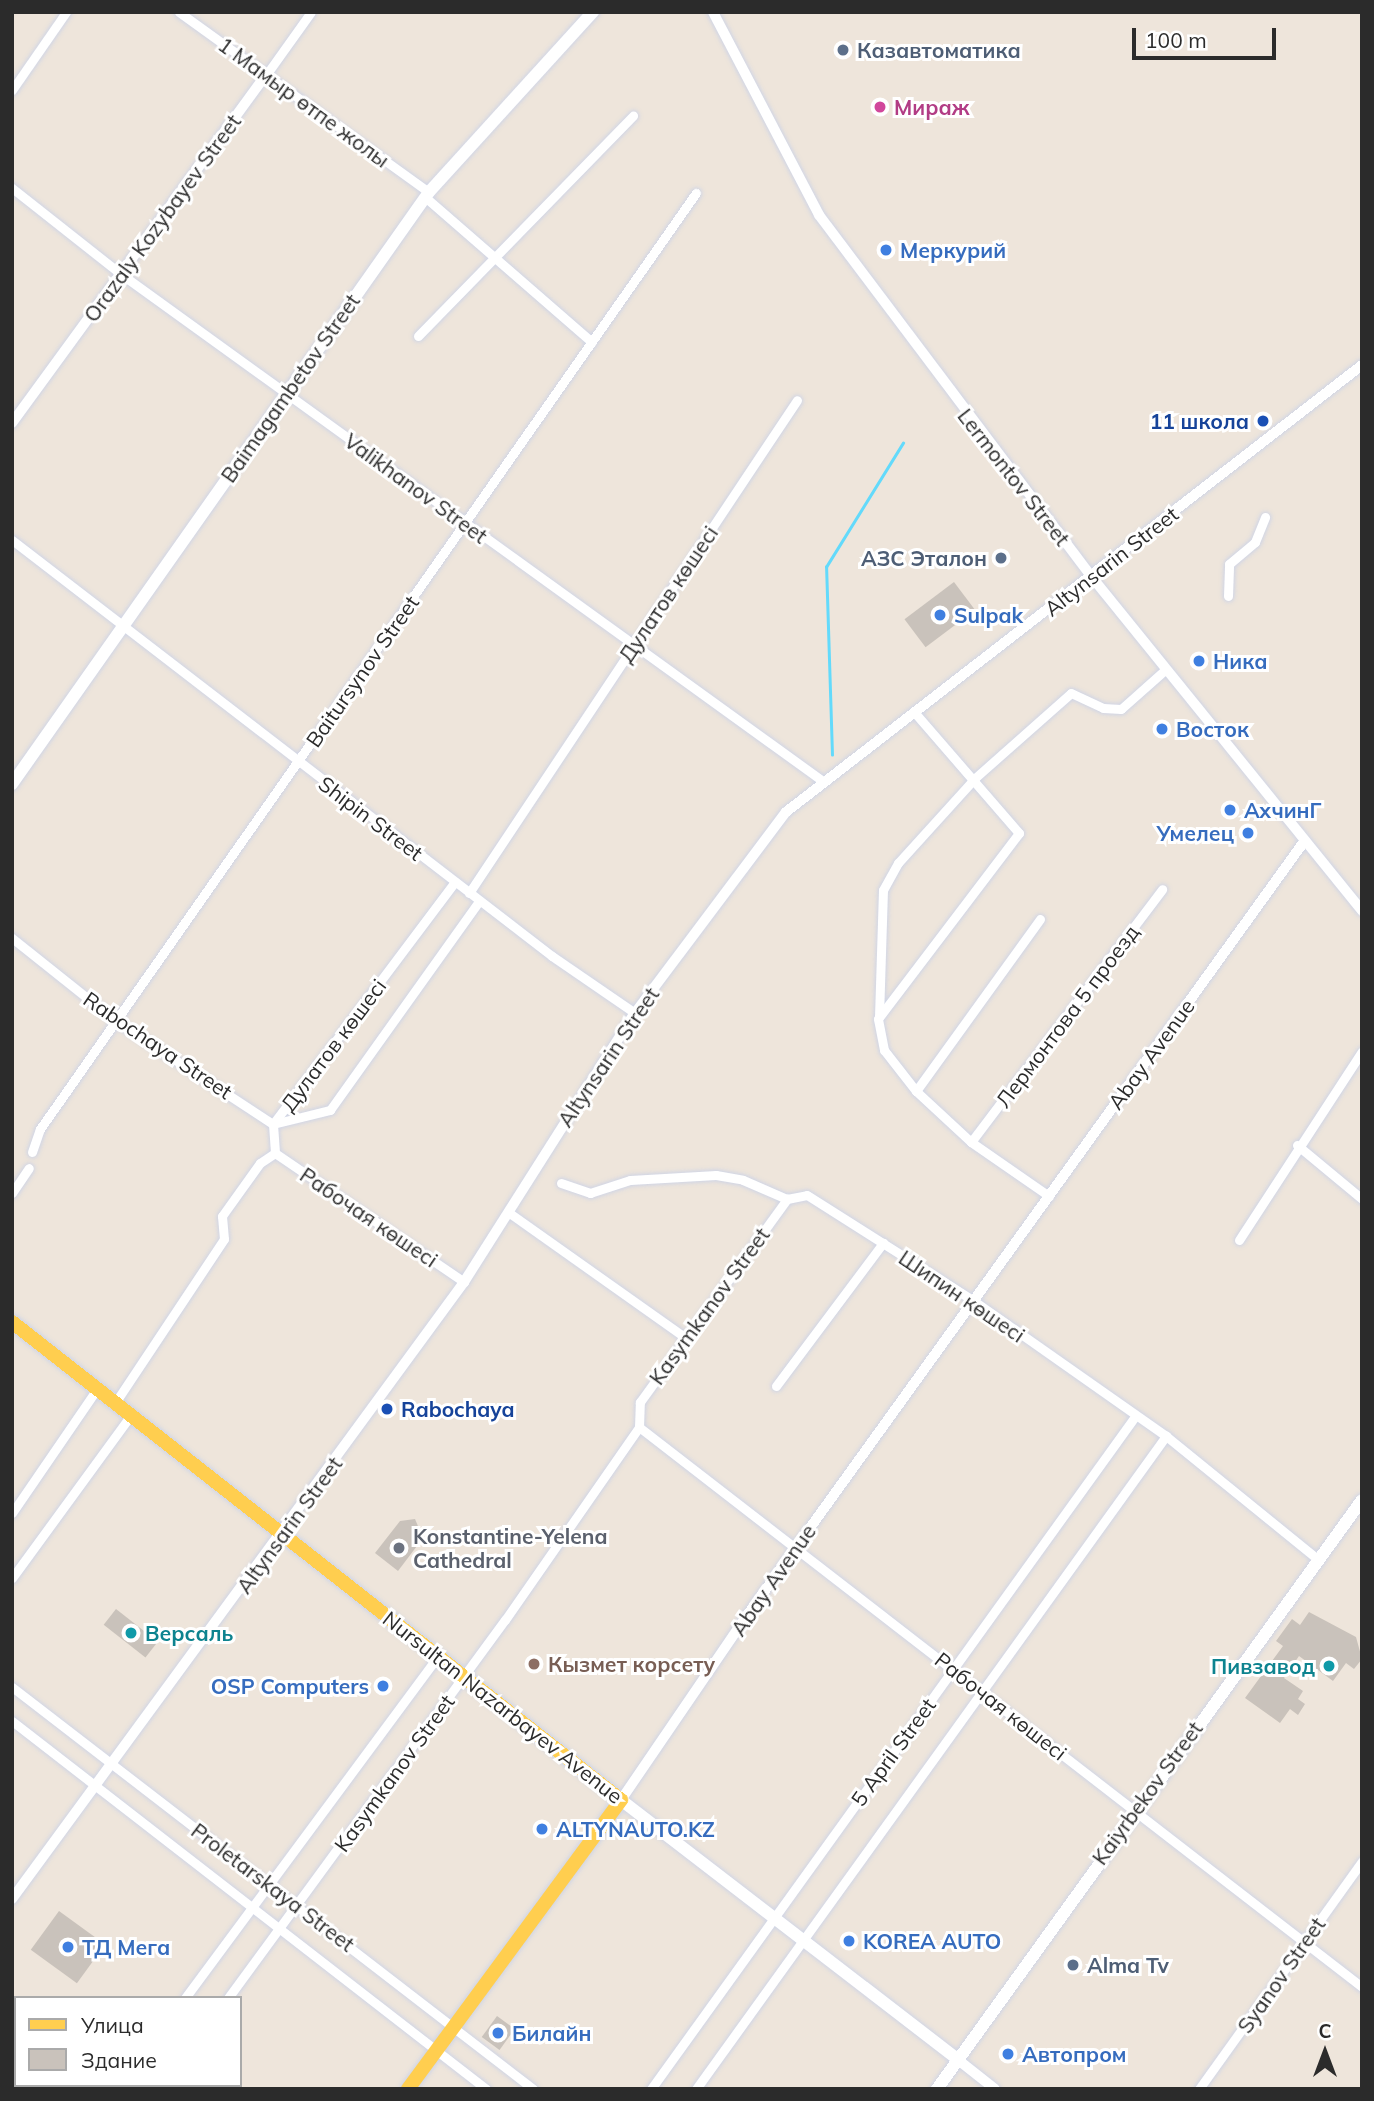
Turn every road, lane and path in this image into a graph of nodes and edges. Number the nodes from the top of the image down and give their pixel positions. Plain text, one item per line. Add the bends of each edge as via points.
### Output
1 (66, 12) edge
2 (179, 12) edge
3 (312, 12) edge
4 (593, 12) edge
5 (713, 12) edge
6 (266, 75) junction
7 (12, 90) edge
8 (633, 116) dead end
9 (12, 188) edge
10 (696, 193) dead end
11 (427, 195) junction
12 (493, 256) junction
13 (121, 274) junction
14 (418, 336) dead end
15 (592, 342) junction
16 (1362, 365) edge
17 (286, 393) junction
18 (796, 400) dead end
19 (12, 423) edge
20 (1265, 517) dead end
21 (465, 524) junction
22 (12, 540) edge
23 (1091, 576) junction
24 (1228, 596) dead end
25 (122, 627) junction
26 (633, 647) junction
27 (1166, 669) junction
28 (915, 713) junction
29 (298, 762) junction
30 (975, 778) junction
31 (824, 782) junction
32 (12, 784) edge
33 (1303, 843) junction
34 (455, 882) junction
35 (1162, 890) dead end
36 (469, 892) junction
37 (479, 901) junction
38 (1362, 911) edge
39 (1040, 919) dead end
40 (12, 938) edge
41 (635, 1013) junction
42 (878, 1018) junction
43 (116, 1021) junction
44 (1362, 1051) edge
45 (915, 1091) junction
46 (273, 1127) junction
47 (971, 1142) junction
48 (1297, 1145) junction
49 (275, 1148) junction
50 (32, 1152) dead end
51 (29, 1168) dead end
52 (561, 1184) dead end
53 (1360, 1191) edge
54 (12, 1193) edge
55 (1049, 1196) junction
56 (787, 1199) junction
57 (508, 1212) junction
58 (1239, 1240) dead end
59 (883, 1243) junction
60 (464, 1282) junction
61 (974, 1301) junction
62 (12, 1322) edge
63 (686, 1338) junction
64 (776, 1386) dead end
65 (97, 1389) junction
66 (115, 1403) junction
67 (131, 1415) junction
68 (1136, 1415) junction
69 (639, 1427) junction
70 (1166, 1436) junction
71 (1362, 1500) edge
72 (12, 1513) edge
73 (284, 1535) junction
74 (797, 1546) junction
75 (1315, 1557) junction
76 (12, 1578) edge
77 (438, 1656) junction
78 (952, 1669) junction
79 (465, 1677) junction
80 (12, 1687) edge
81 (982, 1692) junction
82 (12, 1721) edge
83 (112, 1764) junction
84 (96, 1786) junction
85 (621, 1800) junction
86 (1135, 1809) junction
87 (1362, 1861) edge
88 (269, 1884) junction
89 (12, 1899) edge
90 (296, 1905) junction
91 (253, 1907) junction
92 (774, 1917) junction
93 (280, 1928) junction
94 (803, 1940) junction
95 (1303, 1943) junction
96 (1362, 1987) edge
97 (186, 1996) edge
98 (229, 1996) edge
99 (454, 2026) junction
100 (437, 2049) junction
101 (957, 2059) junction
102 (408, 2089) edge
103 (486, 2089) edge
104 (533, 2089) edge
105 (651, 2089) edge
106 (696, 2089) edge
107 (937, 2089) edge
108 (995, 2089) edge
109 (1199, 2089) edge

1 - 7 street
2 - 6 street, 1 Мамыр өтпе жолы
3 - 6 street, Orazaly Kozybayev Street
4 - 11 main road, Baimagambetov Street
5 - 23 street, Lermontov Street via 819,215
6 - 11 street, 1 Мамыр өтпе жолы
6 - 13 street, Orazaly Kozybayev Street
8 - 12 street
9 - 13 street, Valikhanov Street
10 - 15 street, Baitursynov Street
11 - 12 street, 1 Мамыр өтпе жолы
11 - 17 main road, Baimagambetov Street
12 - 14 street
12 - 15 street, 1 Мамыр өтпе жолы
13 - 17 street, Valikhanov Street
13 - 19 street, Orazaly Kozybayev Street
15 - 21 street, Baitursynov Street
16 - 23 street, Altynsarin Street
17 - 21 street, Valikhanov Street
17 - 25 main road, Baimagambetov Street
18 - 26 street, Дулатов көшесі
20 - 24 street via 1255,542 1229,564
21 - 26 street, Valikhanov Street
21 - 29 street, Baitursynov Street
22 - 25 street, Shipin Street
23 - 27 street, Lermontov Street
23 - 28 street, Altynsarin Street
25 - 29 street, Shipin Street
25 - 32 main road, Baimagambetov Street
26 - 31 street, Valikhanov Street
26 - 36 street, Дулатов көшесі
27 - 30 street via 1121,709 1103,708 1070,693
27 - 33 street, Lermontov Street
28 - 30 street
28 - 31 street, Altynsarin Street
29 - 34 street, Shipin Street
29 - 43 street, Baitursynov Street
30 - 42 street via 898,863 883,890
30 - 42 street via 1017,827 1018,840
31 - 41 street, Altynsarin Street via 786,812
33 - 38 street, Lermontov Street
33 - 55 street, Abay Avenue
34 - 36 street, Shipin Street
34 - 46 street, Дулатов көшесі
35 - 47 street, Лермонтова 5 проезд
36 - 37 street, Shipin Street
37 - 41 street, Shipin Street
37 - 46 street, Дулатов көшесі via 330,1110
39 - 45 street
40 - 43 street, Rabochaya Street
41 - 57 street, Altynsarin Street
42 - 45 street via 884,1049
43 - 46 street, Rabochaya Street
43 - 50 street, Baitursynov Street via 40,1129
44 - 48 street
45 - 47 street
46 - 49 street
47 - 55 street
48 - 53 street
48 - 58 street
49 - 60 street, Рабочая көшесі
49 - 66 street via 222,1216 224,1239
51 - 54 street
52 - 56 street, Шипин көшесі via 590,1193 630,1180 716,1175
55 - 61 street, Abay Avenue
56 - 59 street, Шипин көшесі via 807,1195
56 - 63 street, Kasymkanov Street
57 - 60 street, Altynsarin Street
57 - 63 street
59 - 61 street, Шипин көшесі
59 - 64 street
60 - 73 street, Altynsarin Street
61 - 68 street, Шипин көшесі
61 - 74 street, Abay Avenue
62 - 65 main road, Nursultan Nazarbayev Avenue
63 - 69 street, Kasymkanov Street via 640,1402
65 - 66 main road, Nursultan Nazarbayev Avenue
65 - 72 street
66 - 67 main road, Nursultan Nazarbayev Avenue
67 - 73 main road, Nursultan Nazarbayev Avenue
67 - 76 street
68 - 70 street, Шипин көшесі
68 - 78 street, 5 April Street
69 - 74 street, Рабочая көшесі
69 - 79 street, Kasymkanov Street
70 - 75 street, Шипин көшесі
70 - 81 street, 5 April Street
71 - 75 main road, Kaiyrbekov Street
73 - 77 main road, Nursultan Nazarbayev Avenue
73 - 83 street, Altynsarin Street
74 - 78 street, Рабочая көшесі
74 - 85 street, Abay Avenue
75 - 86 main road, Kaiyrbekov Street
77 - 79 main road, Nursultan Nazarbayev Avenue
77 - 88 street, Kasymkanov Street
78 - 81 street, Рабочая көшесі
78 - 92 street, 5 April Street
79 - 85 main road, Nursultan Nazarbayev Avenue
79 - 90 street, Kasymkanov Street
80 - 83 street, Proletarskaya Street
81 - 86 street, Рабочая көшесі
81 - 94 street, 5 April Street
82 - 84 street, Proletarskaya Street
83 - 84 street, Altynsarin Street
83 - 88 street, Proletarskaya Street
84 - 89 street, Altynsarin Street
84 - 91 street, Proletarskaya Street
85 - 92 main road, Nursultan Nazarbayev Avenue
85 - 99 main road, Abay Avenue
86 - 95 street, Рабочая көшесі
86 - 101 main road, Kaiyrbekov Street
87 - 95 street, Syanov Street
88 - 90 street, Proletarskaya Street
88 - 91 street, Kasymkanov Street
90 - 93 street, Kasymkanov Street
90 - 99 street, Proletarskaya Street
91 - 93 street, Proletarskaya Street
91 - 97 street, Kasymkanov Street
92 - 94 main road, Nursultan Nazarbayev Avenue
92 - 105 street, 5 April Street
93 - 98 street, Kasymkanov Street
93 - 100 street, Proletarskaya Street
94 - 101 main road, Nursultan Nazarbayev Avenue
94 - 106 street, 5 April Street
95 - 96 street, Рабочая көшесі
95 - 109 street, Syanov Street
99 - 100 main road, Abay Avenue
99 - 104 street, Proletarskaya Street
100 - 102 main road, Abay Avenue
100 - 103 street, Proletarskaya Street
101 - 107 main road, Kaiyrbekov Street
101 - 108 street, Nursultan Nazarbayev Avenue

